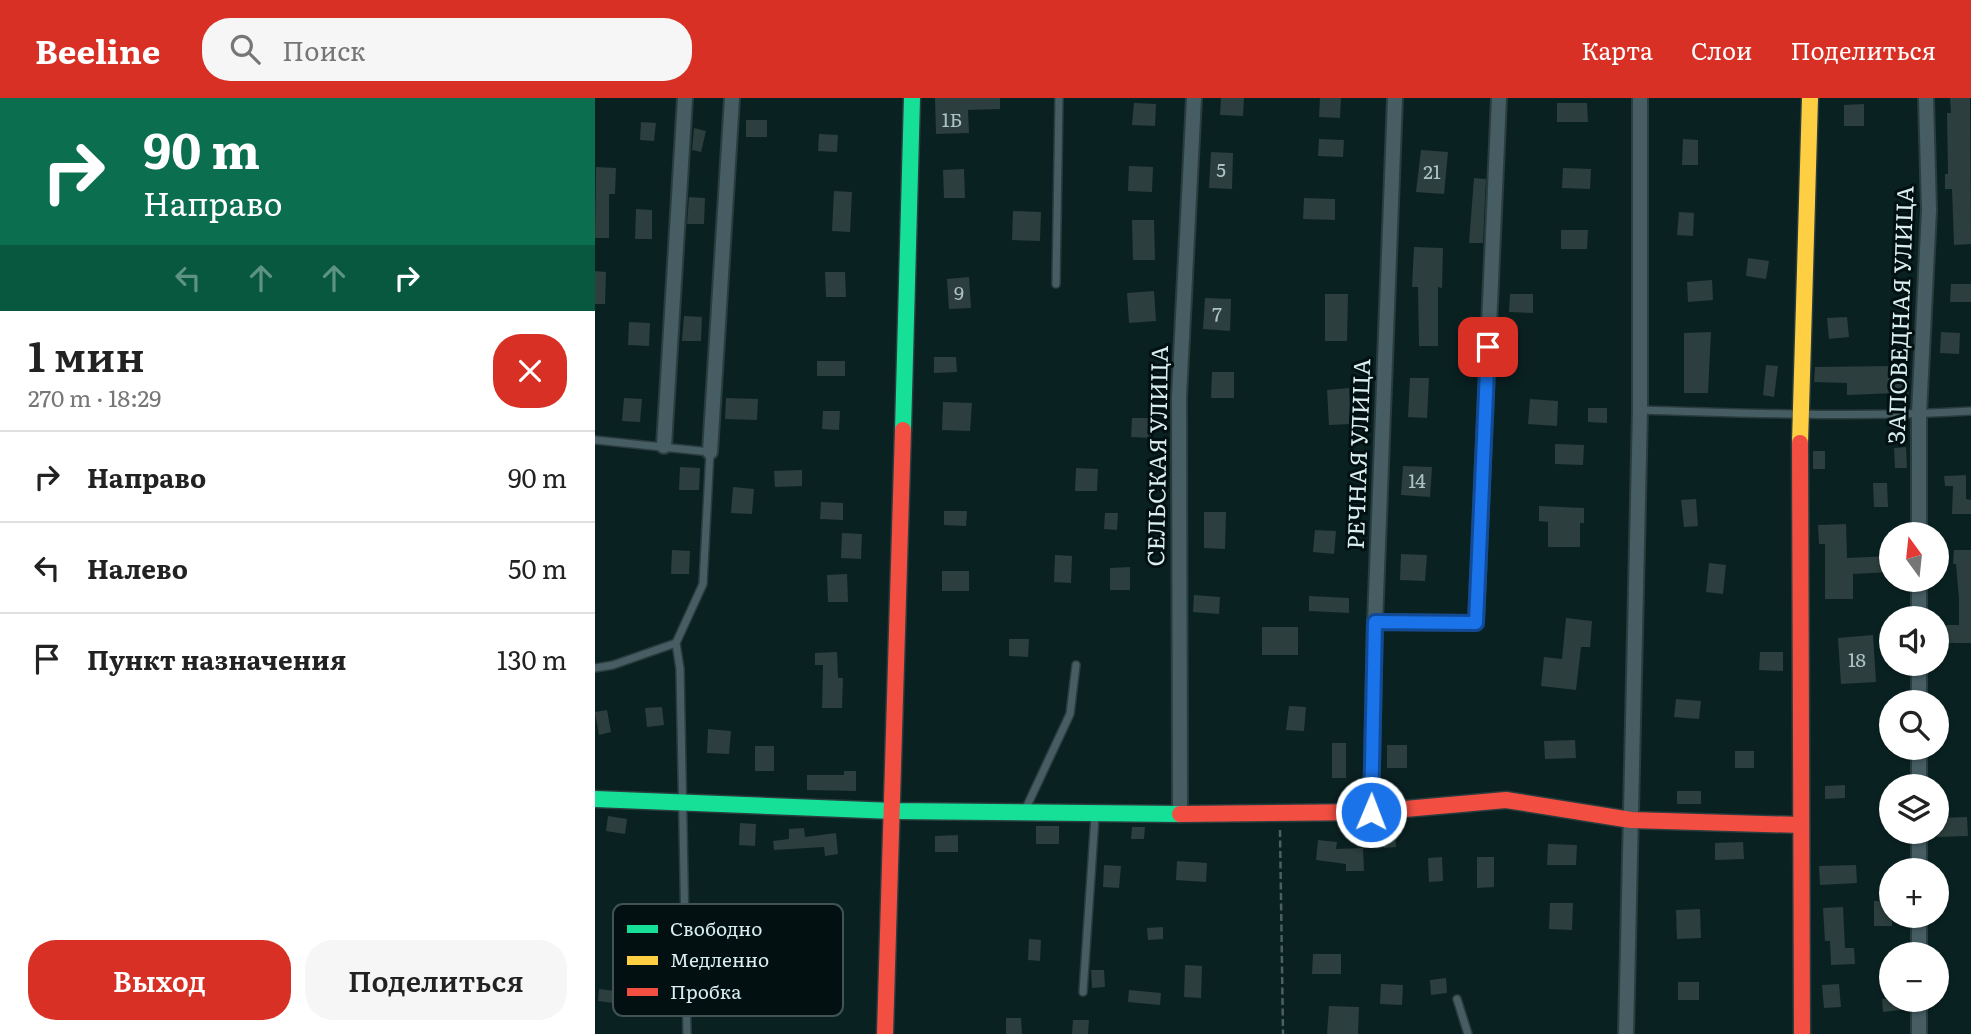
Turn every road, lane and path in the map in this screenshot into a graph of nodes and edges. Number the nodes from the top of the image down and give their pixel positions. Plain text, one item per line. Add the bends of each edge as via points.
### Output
1 (685, 98) edge
2 (732, 98) edge
3 (912, 98) edge
4 (1059, 98) edge
5 (1193, 98) edge
6 (1395, 98) edge
7 (1499, 98) edge
8 (1640, 98) edge
9 (1810, 98) edge
10 (1926, 98) edge
11 (1056, 284) dead end
12 (1640, 410) junction
13 (1971, 411) edge
14 (1919, 414) junction
15 (1800, 415) junction
16 (595, 440) edge
17 (664, 446) junction
18 (710, 452) junction
19 (1919, 522) edge
20 (1375, 622) junction
21 (676, 643) junction
22 (1076, 665) dead end
23 (595, 668) edge
24 (595, 799) edge
25 (682, 804) junction
26 (893, 811) junction
27 (1023, 812) junction
28 (1371, 812) junction
29 (1095, 813) junction
30 (1280, 813) junction
31 (1180, 814) junction
32 (1632, 820) junction
33 (1801, 825) junction
34 (684, 904) edge
35 (1083, 992) dead end
36 (1457, 999) dead end
37 (1919, 1012) edge
38 (687, 1016) edge
39 (687, 1034) edge
40 (885, 1034) edge
41 (1283, 1034) edge
42 (1468, 1034) edge
43 (1626, 1034) edge
44 (1802, 1034) edge
45 (1919, 1034) edge

1 - 17 street
2 - 18 street
3 - 26 street
4 - 11 lane
5 - 31 street, СЕЛЬСКАЯ УЛИЦА via 1179,396
6 - 20 street, РЕЧНАЯ УЛИЦА
7 - 20 street via 1476,623
8 - 12 street
9 - 15 street
10 - 14 street, ЗАПОВЕДНАЯ УЛИЦА via 1929,210
12 - 15 lane
12 - 32 street
13 - 14 lane
14 - 15 lane
14 - 19 street, ЗАПОВЕДНАЯ УЛИЦА
15 - 33 street
16 - 17 lane
17 - 18 lane
18 - 21 lane via 703,584
20 - 28 street, РЕЧНАЯ УЛИЦА
21 - 23 lane
21 - 25 lane
22 - 27 lane via 1070,714
24 - 25 street
25 - 26 street
25 - 34 lane
26 - 27 street
26 - 40 street
27 - 29 street
28 - 30 street
28 - 32 street via 1506,800
29 - 31 street
29 - 35 lane
30 - 31 street
30 - 41 path
32 - 33 street
32 - 43 street
33 - 44 street
36 - 42 lane
37 - 45 street
38 - 39 lane

